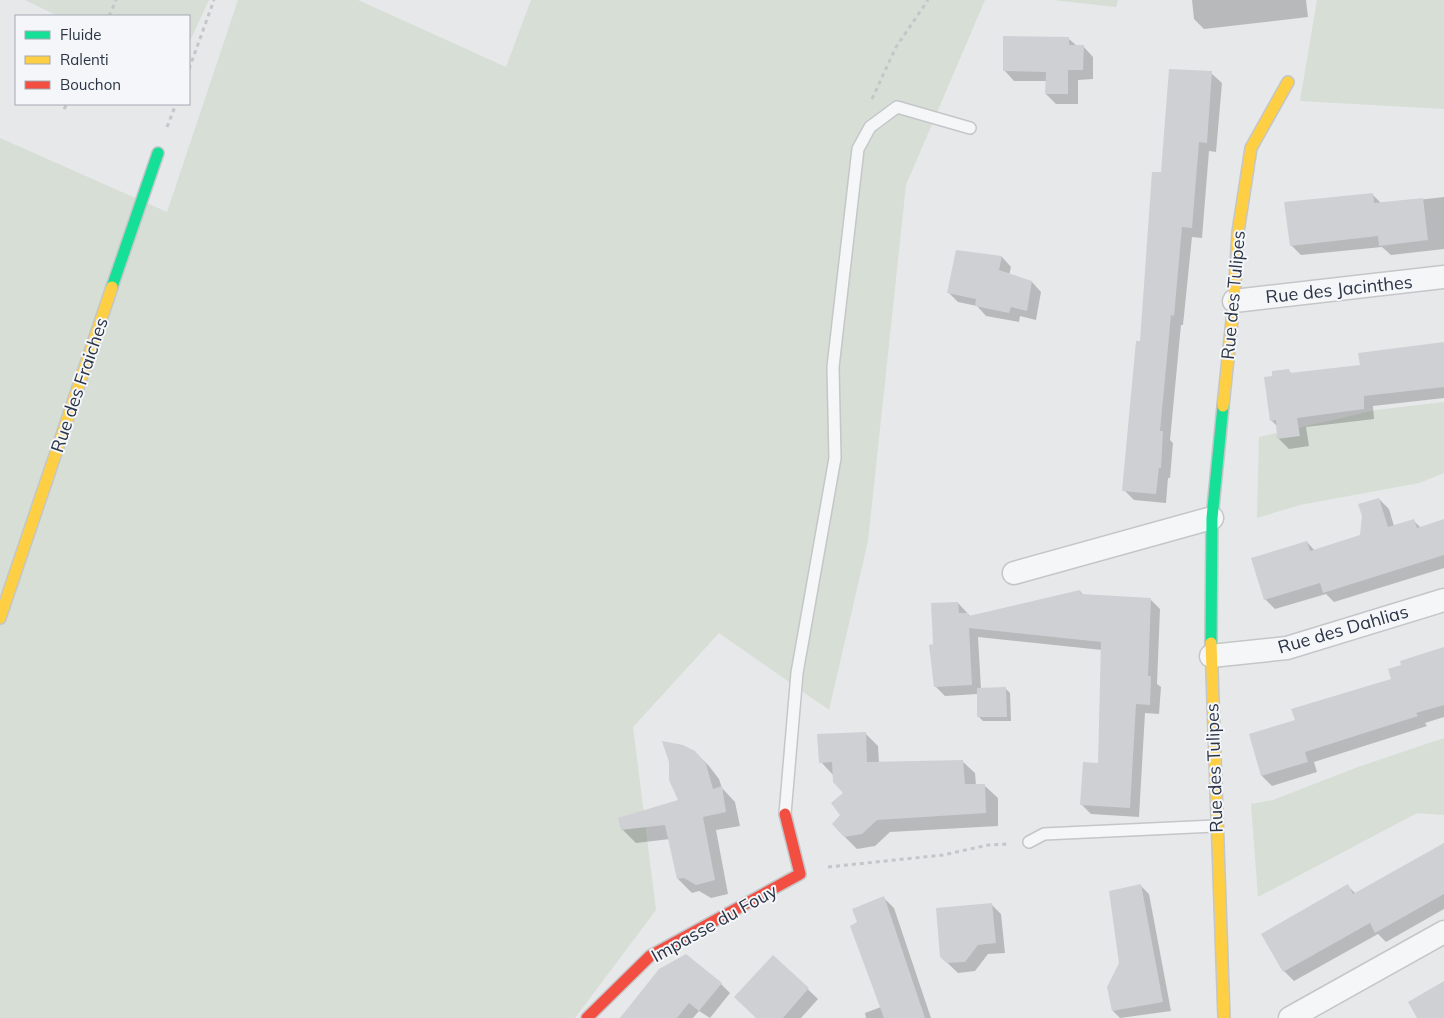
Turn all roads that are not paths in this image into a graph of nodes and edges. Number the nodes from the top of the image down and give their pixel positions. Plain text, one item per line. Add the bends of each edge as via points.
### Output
1 (1288, 82) dead end
2 (970, 128) dead end
3 (158, 153) dead end
4 (1444, 277) edge
5 (1234, 301) junction
6 (1212, 518) junction
7 (1014, 573) dead end
8 (1444, 600) edge
9 (0, 618) edge
10 (1210, 656) junction
11 (786, 814) joint
12 (1215, 826) junction
13 (1029, 842) road end
14 (1444, 932) edge
15 (587, 1018) edge
16 (1224, 1018) edge
17 (1290, 1018) edge

1 - 5 street, Rue des Tulipes via 1251,148 1238,232
2 - 11 lane via 897,107 870,127 858,149 833,367 835,458 797,673
3 - 9 street, Rue des Fraiches
4 - 5 street, Rue des Jacinthes
5 - 6 street, Rue des Tulipes
6 - 7 street
6 - 10 street, Rue des Tulipes
8 - 10 street, Rue des Dahlias via 1286,648
10 - 12 street, Rue des Tulipes
11 - 15 street, Impasse du Fouy via 800,874 650,956
12 - 13 lane via 1044,834
12 - 16 street, Rue des Tulipes
14 - 17 street

